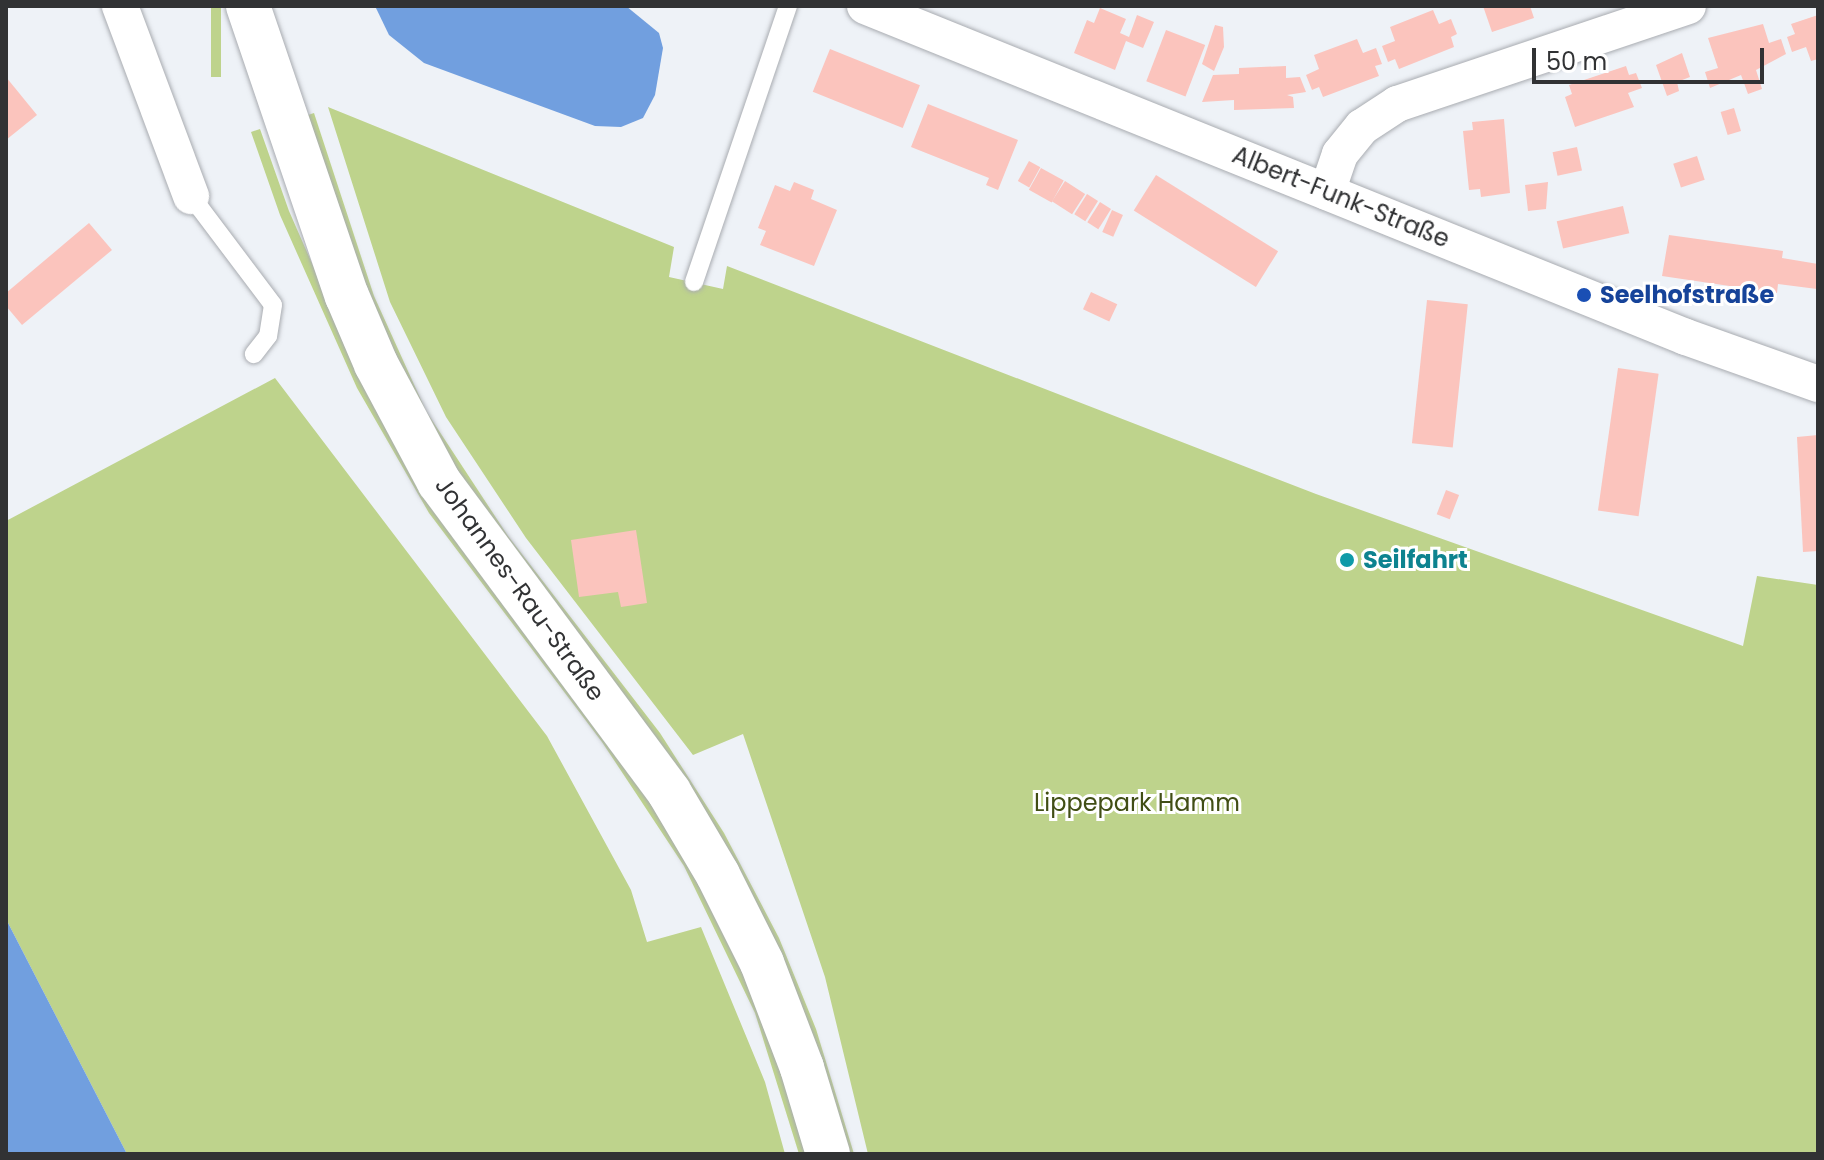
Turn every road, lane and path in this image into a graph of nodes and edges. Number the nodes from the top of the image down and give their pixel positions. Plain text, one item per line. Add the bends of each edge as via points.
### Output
1 (120, 6) edge
2 (248, 6) edge
3 (788, 6) edge
4 (865, 6) edge
5 (1688, 6) edge
6 (1327, 192) junction
7 (191, 196) joint
8 (694, 282) dead end
9 (254, 354) dead end
10 (1818, 384) edge
11 (828, 1154) edge

1 - 7 street
2 - 11 street, Johannes-Rau-Straße via 347,296 376,364 439,482 669,792 718,875 762,963
3 - 8 lane
4 - 6 street, Albert-Funk-Straße
5 - 6 street via 1397,104 1362,127 1340,154
6 - 10 street, Albert-Funk-Straße via 1701,343
7 - 9 lane via 273,305 268,336

